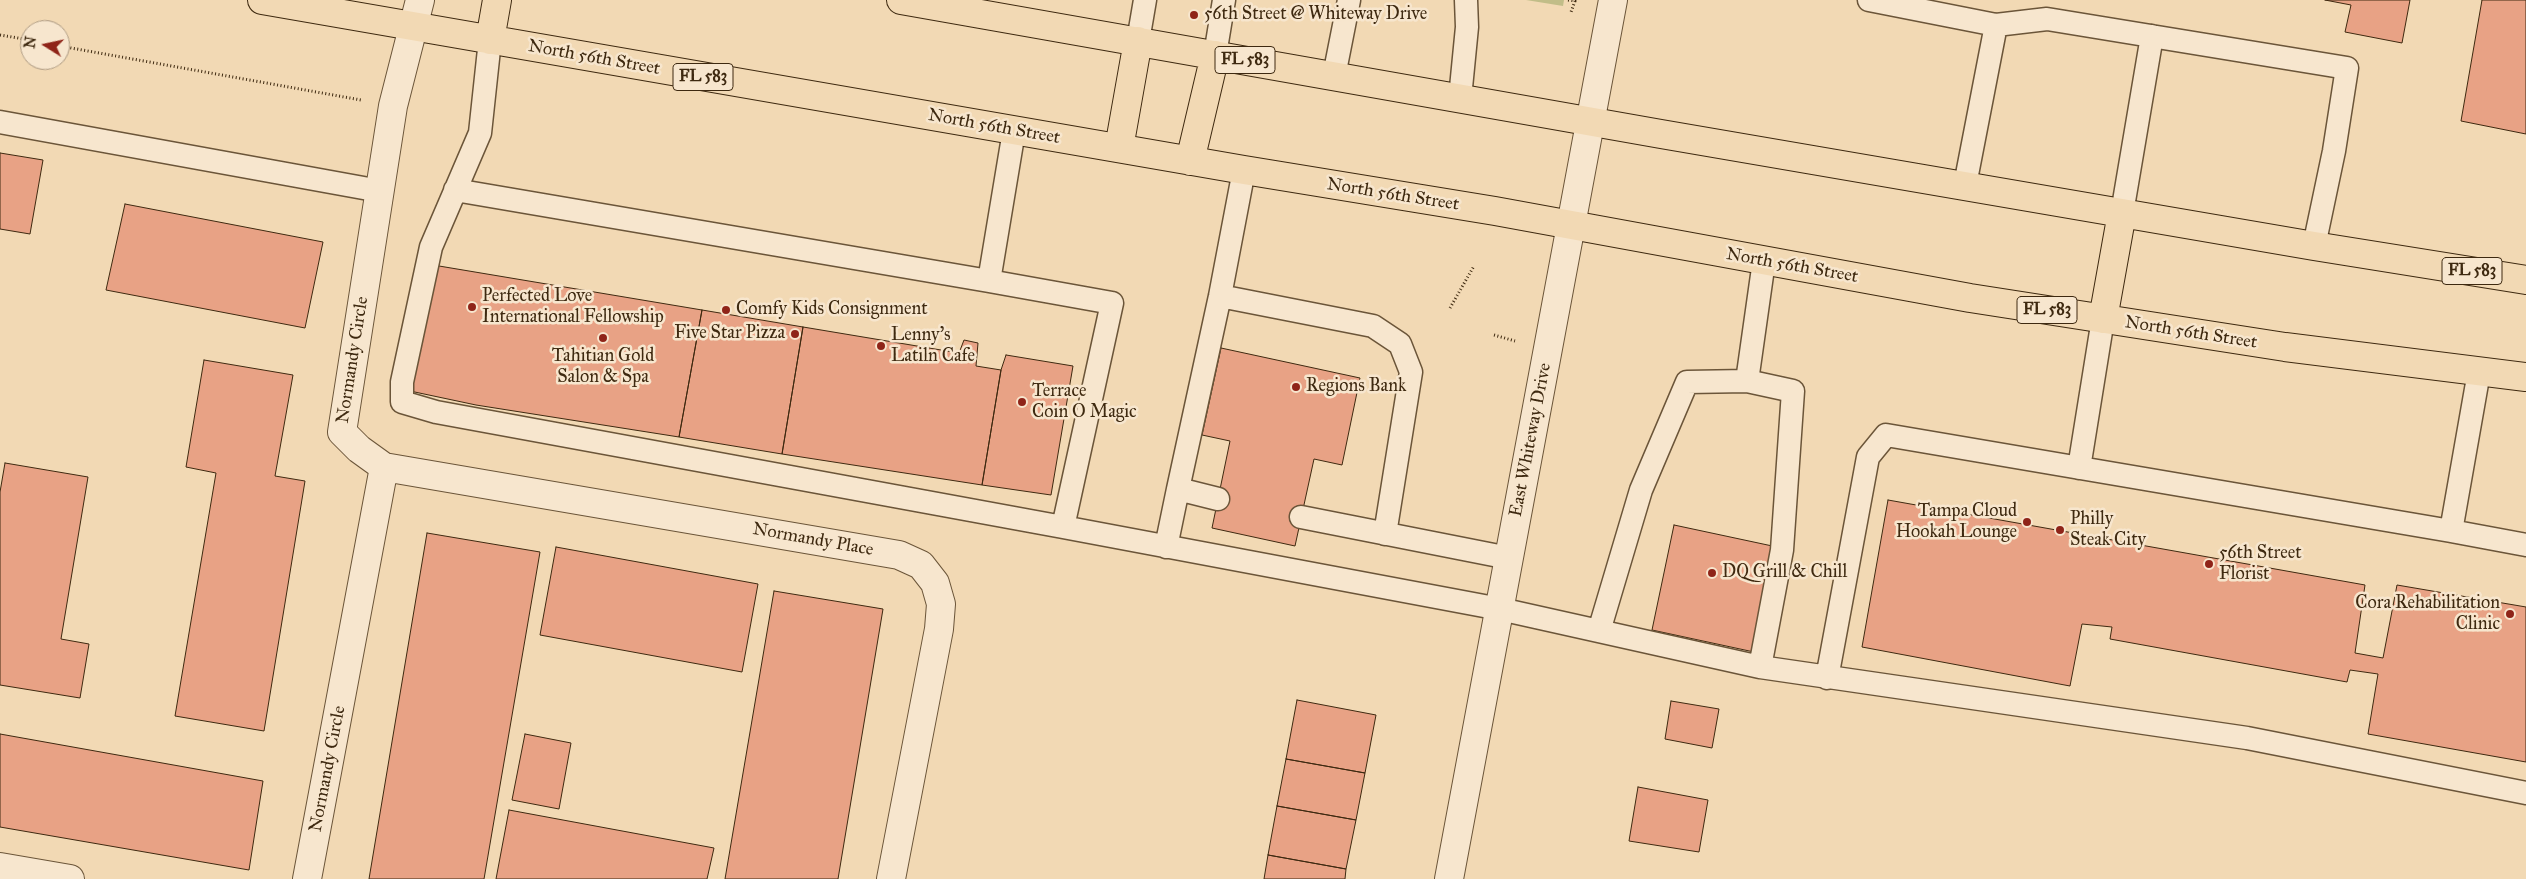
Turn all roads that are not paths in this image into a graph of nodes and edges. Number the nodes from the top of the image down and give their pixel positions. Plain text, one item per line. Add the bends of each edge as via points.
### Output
1 (262, 0) edge
2 (420, 0) edge
3 (498, 0) edge
4 (901, 0) edge
5 (1146, 0) edge
6 (1224, 0) edge
7 (1349, 0) edge
8 (1466, 0) edge
9 (1613, 0) edge
10 (1869, 0) edge
11 (1003, 9) edge
12 (1996, 25) junction
13 (414, 27) junction
14 (2152, 36) junction
15 (490, 40) junction
16 (1138, 41) junction
17 (1215, 55) junction
18 (1334, 76) junction
19 (1460, 98) junction
20 (1590, 121) junction
21 (0, 122) edge
22 (1014, 130) junction
23 (1119, 148) junction
24 (1190, 161) junction
25 (1244, 170) junction
26 (1965, 186) junction
27 (455, 190) junction
28 (380, 191) junction
29 (2122, 212) junction
30 (1571, 226) junction
31 (2314, 246) junction
32 (1764, 261) junction
33 (2526, 280) edge
34 (989, 281) junction
35 (1220, 296) junction
36 (2104, 319) junction
37 (2479, 372) junction
38 (2526, 377) edge
39 (1747, 381) junction
40 (384, 466) junction
41 (2078, 468) junction
42 (1178, 489) junction
43 (1218, 499) dead end
44 (1301, 517) dead end
45 (1063, 527) junction
46 (2451, 531) junction
47 (1385, 534) junction
48 (2526, 545) edge
49 (1166, 547) junction
50 (1509, 558) junction
51 (1500, 609) junction
52 (1599, 631) junction
53 (1760, 666) junction
54 (1827, 678) junction
55 (2526, 793) edge
56 (0, 867) edge
57 (70, 879) edge
58 (308, 879) edge
59 (891, 879) edge
60 (1449, 879) edge

1 - 13 main road, North 56th Street / FL 583
2 - 13 street, Normandy Circle
3 - 15 main road
4 - 11 main road, FL 583
5 - 16 lane
6 - 17 lane
7 - 18 lane
8 - 19 lane via 1467,27
9 - 20 street, East Whiteway Drive
10 - 12 lane
11 - 16 main road, FL 583
12 - 14 lane via 2047,19
12 - 26 lane
13 - 15 main road, North 56th Street / FL 583
13 - 28 street, Normandy Circle via 394,106
14 - 29 lane
14 - 31 lane via 2347,68
15 - 22 main road, North 56th Street / FL 583
15 - 27 lane via 480,133
16 - 17 main road, FL 583
16 - 23 main road
17 - 18 main road, FL 583
17 - 24 main road
18 - 19 main road, FL 583
19 - 20 main road, FL 583
20 - 26 main road, FL 583
20 - 30 street, East Whiteway Drive
21 - 28 lane
22 - 23 main road, North 56th Street / FL 583
22 - 34 lane
23 - 24 main road, North 56th Street / FL 583
24 - 25 main road, North 56th Street / FL 583
25 - 30 main road, North 56th Street / FL 583
25 - 35 lane
26 - 29 main road, FL 583
27 - 34 lane
27 - 45 lane via 431,247 402,382 402,402 436,412
28 - 40 street, Normandy Circle via 342,432 359,449
29 - 31 main road, FL 583
29 - 36 main road
30 - 32 main road, North 56th Street / FL 583
30 - 50 street, East Whiteway Drive
31 - 33 main road, FL 583
32 - 36 main road, North 56th Street / FL 583
32 - 39 lane
34 - 45 lane via 1112,303
35 - 42 lane
35 - 47 lane via 1373,326 1400,344 1412,372
36 - 37 main road, North 56th Street / FL 583
36 - 41 lane
37 - 38 main road, North 56th Street / FL 583
37 - 46 lane
39 - 52 lane via 1687,382 1641,490
39 - 53 lane via 1793,391 1782,550
40 - 58 street, Normandy Circle
40 - 59 street, Normandy Place via 899,555 921,564 935,583 941,604 939,629
41 - 46 lane
41 - 54 lane via 1886,435 1868,457
42 - 43 lane
42 - 49 lane
44 - 47 lane
45 - 49 lane
46 - 48 lane
47 - 50 lane
49 - 51 lane
50 - 51 street, East Whiteway Drive
51 - 52 lane
51 - 60 street, East Whiteway Drive
52 - 53 lane
53 - 54 lane
54 - 55 lane via 2247,738
56 - 57 street

